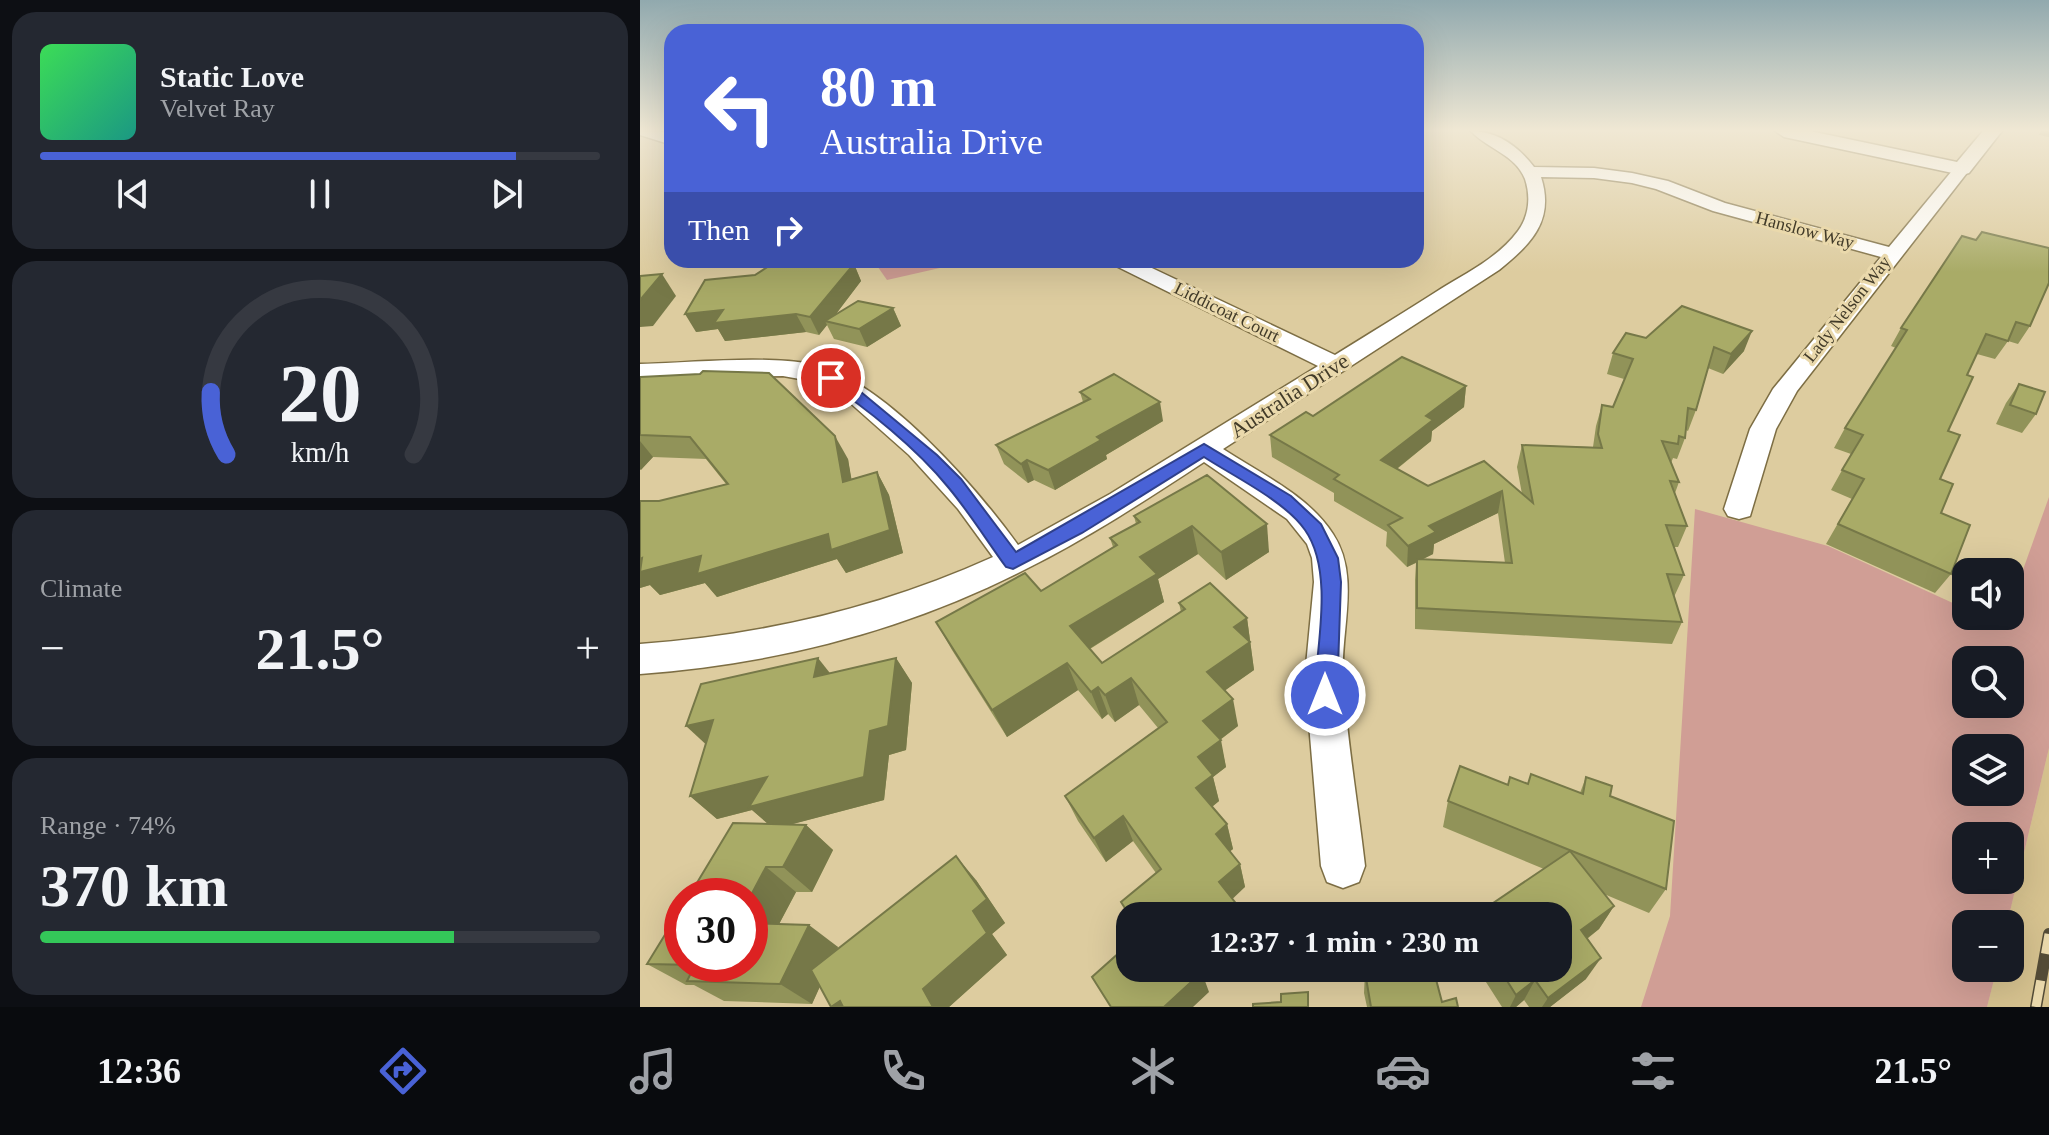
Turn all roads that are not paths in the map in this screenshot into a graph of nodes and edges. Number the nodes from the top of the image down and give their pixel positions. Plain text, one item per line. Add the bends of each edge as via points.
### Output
1 (1534, 178) edge
2 (1627, 178) edge
3 (1955, 178) edge
4 (1892, 254) junction
5 (1136, 268) edge
6 (1336, 365) junction
7 (640, 371) edge
8 (1204, 449) junction
9 (1739, 509) dead end
10 (1013, 562) junction
11 (640, 659) edge
12 (1343, 866) dead end

1 - 6 street, Australia Drive via 1539,207 1518,244
2 - 4 street, Hanslow Way
3 - 4 street, Lady Nelson Way
4 - 9 street, Lady Nelson Way via 1773,411
5 - 6 street, Liddicoat Court
6 - 8 street, Australia Drive
7 - 10 street via 776,369 831,378 955,483
8 - 10 street, Australia Drive
8 - 12 street via 1298,512 1311,524 1328,558 1324,676
10 - 11 street, Australia Drive via 931,598 835,629 735,649

